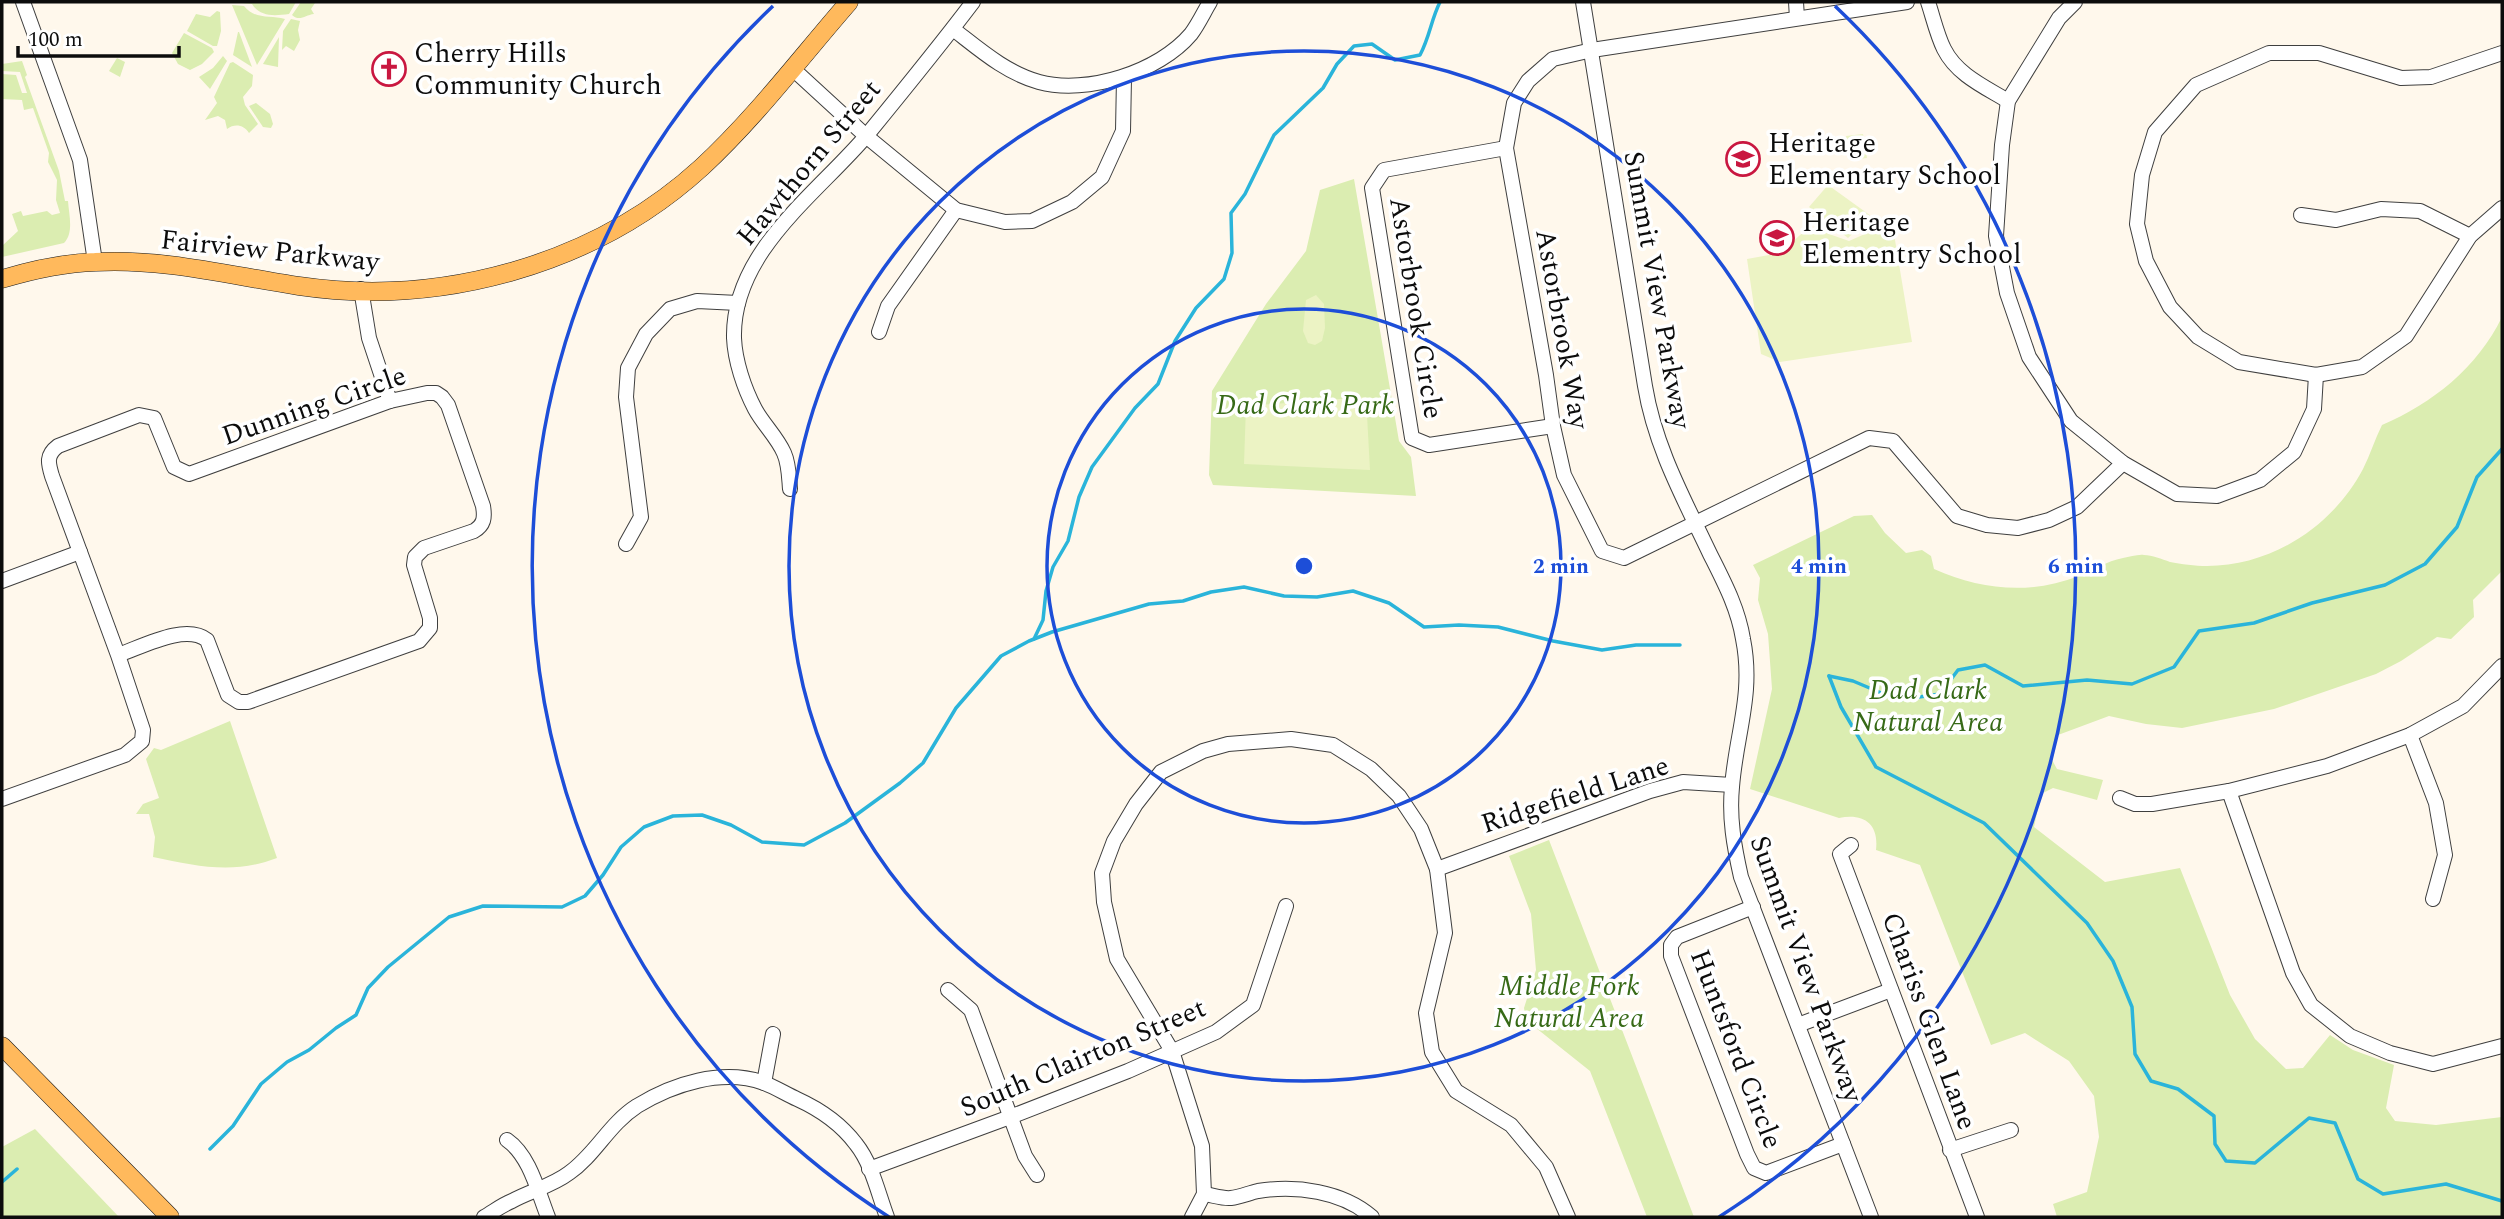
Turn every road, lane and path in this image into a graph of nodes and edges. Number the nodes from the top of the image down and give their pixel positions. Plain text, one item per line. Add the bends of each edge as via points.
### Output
1 (23, 2) edge
2 (849, 2) edge
3 (973, 2) edge
4 (1210, 2) edge
5 (1583, 2) edge
6 (1796, 2) edge
7 (1907, 2) edge
8 (1928, 2) edge
9 (2075, 2) edge
10 (1797, 18) junction
11 (953, 29) junction
12 (1592, 50) junction
13 (2502, 53) edge
14 (793, 69) junction
15 (1124, 78) junction
16 (2008, 101) junction
17 (866, 136) junction
18 (1506, 148) junction
19 (2502, 208) edge
20 (956, 210) junction
21 (2301, 215) dead end
22 (2470, 236) junction
23 (95, 261) junction
24 (2, 279) edge
25 (360, 289) junction
26 (738, 303) junction
27 (879, 332) dead end
28 (2316, 375) junction
29 (390, 401) junction
30 (1553, 426) junction
31 (2123, 463) junction
32 (790, 489) dead end
33 (1695, 523) junction
34 (626, 544) dead end
35 (80, 552) junction
36 (2, 581) edge
37 (118, 655) junction
38 (2502, 666) edge
39 (2410, 735) junction
40 (1732, 785) junction
41 (2230, 791) junction
42 (2120, 798) dead end
43 (2, 799) edge
44 (1851, 845) dead end
45 (1437, 869) junction
46 (2434, 899) dead end
47 (1286, 906) dead end
48 (1753, 907) junction
49 (948, 990) dead end
50 (1891, 990) junction
51 (1798, 1025) junction
52 (774, 1034) dead end
53 (2, 1046) edge
54 (2502, 1046) edge
55 (1172, 1051) junction
56 (764, 1083) junction
57 (1010, 1117) junction
58 (2011, 1130) dead end
59 (507, 1140) dead end
60 (1843, 1144) junction
61 (1950, 1150) junction
62 (869, 1169) junction
63 (1037, 1175) dead end
64 (537, 1189) junction
65 (1204, 1194) junction
66 (170, 1217) edge
67 (484, 1217) edge
68 (548, 1217) edge
69 (887, 1217) edge
70 (1192, 1217) edge
71 (1372, 1217) edge
72 (1568, 1217) edge
73 (1871, 1217) edge
74 (1978, 1217) edge

1 - 23 street via 79,160
2 - 14 main road, Fairview Parkway
3 - 11 street, Hawthorn Street
4 - 15 street via 1190,35 1159,60
5 - 12 street, Summit View Parkway
6 - 10 street
7 - 10 street, Astorbrook Way
8 - 16 street via 1953,63
9 - 16 street via 2059,18
10 - 12 street, Astorbrook Way
11 - 15 street via 1000,65 1039,82 1080,86
11 - 17 street, Hawthorn Street
12 - 18 street, Astorbrook Way via 1553,59 1528,81 1514,103
12 - 33 street, Summit View Parkway via 1647,402 1660,448
13 - 28 street via 2431,77 2401,78 2319,53 2269,52 2196,85 2155,132 2142,175 2137,224 2146,261 2169,307 2198,337 2239,362
14 - 17 street
14 - 25 main road, Fairview Parkway via 700,169 660,201 598,237 564,254 493,277 422,289
15 - 20 street via 1123,131 1102,177 1072,202 1032,221 1005,222
16 - 31 street via 1996,236 2007,293 2029,357 2071,422
17 - 20 street
17 - 26 street, Hawthorn Street via 766,245
18 - 30 street, Astorbrook Way
18 - 30 street, Astorbrook Circle via 1384,170 1372,188 1412,438 1429,445
19 - 22 street
20 - 27 street via 888,306
21 - 22 street via 2336,220 2381,209 2420,211
22 - 28 street via 2406,336 2362,367
23 - 24 main road, Fairview Parkway
23 - 25 main road, Fairview Parkway
25 - 29 street via 369,338
26 - 32 street, Hawthorn Street via 734,338 740,373 755,409 784,452
26 - 34 street via 697,301 670,309 646,334 628,368 626,397 641,517
28 - 31 street via 2315,409 2294,452 2260,480 2217,496 2177,494
29 - 35 street, Dunning Circle via 189,474 174,467 154,418 147,415 52,451 48,464
29 - 37 street, Dunning Circle via 427,393 442,397 485,517 481,527 424,548 415,557 430,618 430,628 419,641 248,702 228,695 207,640 200,635 181,633
30 - 33 street, Astorbrook Way via 1564,475 1602,551 1624,558
31 - 33 street, Astorbrook Way via 2077,506 2049,520 2007,527 1957,516 1893,441 1869,438
33 - 40 street, Summit View Parkway via 1730,596 1746,657 1747,697
35 - 36 street
35 - 37 street
37 - 43 street via 143,730 142,741 125,754
38 - 39 street via 2463,706
39 - 41 street via 2327,766
39 - 46 street via 2436,803 2445,855
40 - 45 street, Ridgefield Lane via 1683,782 1650,791
40 - 48 street, Summit View Parkway via 1732,840
41 - 42 street via 2152,804
41 - 54 street via 2293,973 2311,1005 2350,1036 2433,1064
44 - 50 street, Chariss Glen Lane via 1840,854
45 - 55 street via 1421,830 1399,796 1371,769 1333,746 1291,739 1228,744 1161,772 1136,803 1102,873 1117,959
45 - 72 street via 1445,933 1426,1013 1433,1052 1456,1091 1511,1125 1546,1167
47 - 55 street, South Clairton Street via 1253,1004 1216,1032
48 - 51 street, Summit View Parkway
48 - 60 street, Huntsford Circle via 1677,937 1671,956 1754,1168 1766,1173
49 - 57 street via 971,1010
50 - 51 street
50 - 61 street, Chariss Glen Lane
51 - 60 street, Summit View Parkway
52 - 56 street
53 - 66 main road
55 - 57 street, South Clairton Street
55 - 65 street via 1202,1146
56 - 62 street via 816,1108 837,1124 857,1144
56 - 64 street via 711,1078 663,1092 624,1115 573,1171
57 - 62 street, South Clairton Street
57 - 63 street
58 - 61 street
59 - 64 street via 524,1157
60 - 73 street, Summit View Parkway
61 - 74 street, Chariss Glen Lane
62 - 69 street
64 - 67 street
64 - 68 street
65 - 70 street
65 - 71 street via 1230,1198 1297,1188 1329,1195

